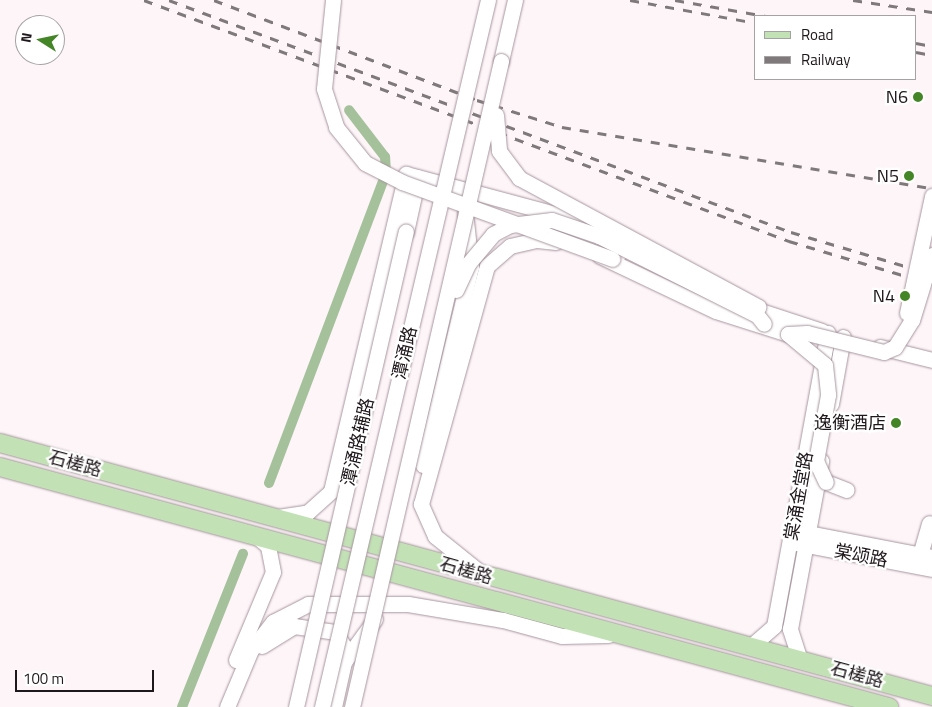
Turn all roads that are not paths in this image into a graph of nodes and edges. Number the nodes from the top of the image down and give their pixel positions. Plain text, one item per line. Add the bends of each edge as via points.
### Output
1 (334, 0) edge
2 (488, 0) edge
3 (515, 0) edge
4 (502, 61) junction
5 (418, 177) junction
6 (460, 187) junction
7 (932, 196) edge
8 (932, 255) edge
9 (612, 259) junction
10 (471, 267) junction
11 (764, 324) junction
12 (793, 329) junction
13 (835, 340) junction
14 (900, 341) junction
15 (434, 358) junction
16 (932, 360) edge
17 (0, 443) edge
18 (0, 467) edge
19 (846, 490) dead end
20 (421, 504) junction
21 (271, 517) junction
22 (929, 524) dead end
23 (256, 536) junction
24 (799, 538) junction
25 (926, 556) edge
26 (932, 569) edge
27 (488, 578) junction
28 (408, 604) junction
29 (621, 634) junction
30 (750, 647) junction
31 (800, 660) junction
32 (344, 662) junction
33 (238, 677) junction
34 (932, 696) edge
35 (216, 707) edge
36 (227, 707) edge
37 (296, 707) edge
38 (322, 707) edge
39 (334, 707) edge
40 (352, 707) edge
41 (889, 707) edge

1 - 9 street, bridge via 324,89 336,127 366,163 402,182
2 - 38 street, 潭涌路, bridge
3 - 4 street, 潭涌路
4 - 12 street, bridge via 495,138 519,178 760,306
4 - 15 street, 潭涌路, bridge
5 - 6 street
5 - 21 street via 406,174 331,491 308,512
5 - 37 street, 潭涌路辅路, bridge
6 - 10 street via 471,241
6 - 12 street via 529,210 570,218
7 - 14 street, bridge
8 - 14 street, bridge via 921,298
9 - 11 street via 716,310
9 - 20 street, bridge via 551,241 510,246 487,266
10 - 13 street via 496,245 539,226 563,229 745,315
10 - 20 street via 420,481
11 - 12 street
11 - 15 street, bridge via 757,316 599,236 569,223 532,220 510,225 480,246 457,287
12 - 13 street
12 - 14 street, bridge via 884,352
12 - 19 street, bridge via 825,365 828,384 816,468 826,482
13 - 16 street
13 - 24 street, 棠涌金堂路
15 - 40 street, 潭涌路, bridge
17 - 21 main road, 石槎路
18 - 23 main road, 石槎路
20 - 27 street via 435,536
21 - 27 main road, 石槎路
22 - 25 street
23 - 29 main road, 石槎路
23 - 35 street via 268,546 273,572
24 - 25 street, 棠颂路
24 - 26 street, 棠颂路
24 - 30 street, 棠涌金堂路 via 774,626
24 - 31 street, 棠涌金堂路 via 790,629
27 - 30 main road, 石槎路
28 - 29 street via 503,620 562,636
28 - 32 street via 382,613 365,628
28 - 33 street via 308,604 293,609 273,622 251,650
29 - 41 main road, 石槎路
30 - 31 main road, 石槎路
31 - 34 main road, 石槎路
32 - 33 street via 343,646 335,632 294,626 275,634
32 - 39 street
33 - 36 street

